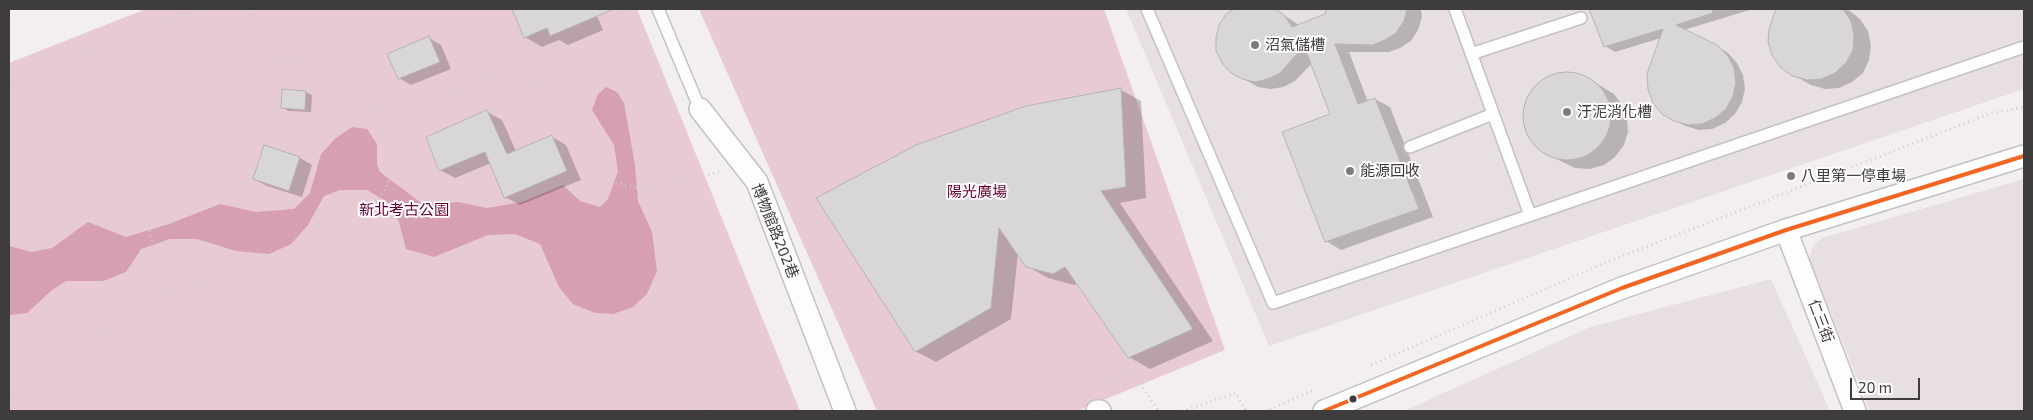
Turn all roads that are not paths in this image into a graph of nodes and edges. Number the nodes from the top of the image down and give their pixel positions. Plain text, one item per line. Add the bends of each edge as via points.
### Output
1 (658, 9) edge
2 (1147, 9) edge
3 (1455, 9) edge
4 (1581, 18) dead end
5 (2024, 47) edge
6 (1471, 54) junction
7 (700, 109) joint
8 (1493, 114) junction
9 (1410, 146) dead end
10 (2024, 156) edge
11 (1530, 216) junction
12 (1786, 230) junction
13 (845, 411) edge
14 (1324, 411) edge
15 (1855, 411) edge

1 - 7 lane, 博物館路202巷
2 - 11 lane via 1273,302
3 - 6 lane
4 - 6 lane
5 - 11 lane
6 - 8 lane
7 - 13 street, 博物館路202巷 via 757,182
8 - 9 lane
8 - 11 lane
10 - 12 street
12 - 14 street via 1622,288
12 - 15 street, 仁三街

